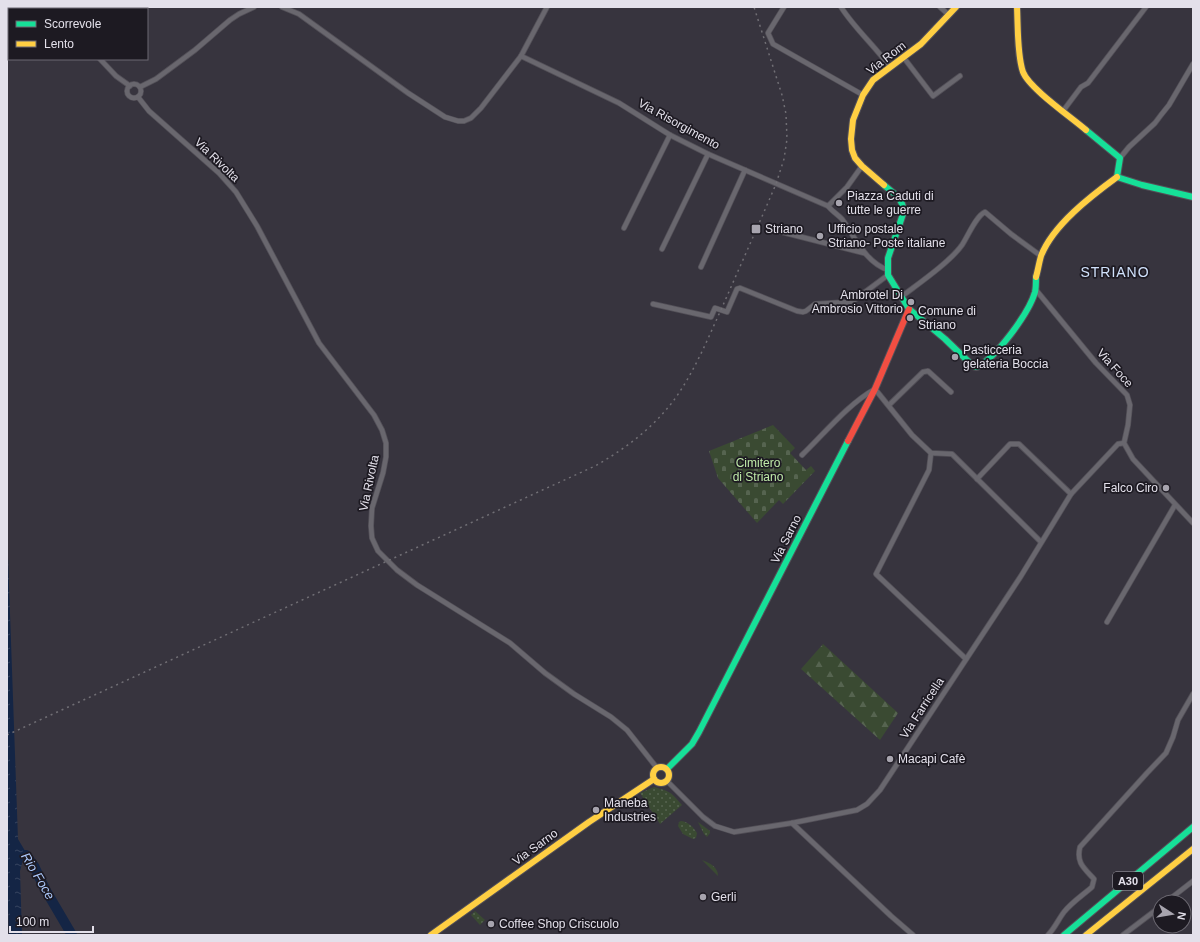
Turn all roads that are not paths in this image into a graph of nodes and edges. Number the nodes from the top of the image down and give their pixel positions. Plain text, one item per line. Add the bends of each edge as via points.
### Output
1 (254, 7) edge
2 (282, 7) edge
3 (547, 7) edge
4 (784, 7) edge
5 (841, 7) edge
6 (940, 7) edge
7 (956, 7) edge
8 (1016, 7) edge
9 (1146, 7) edge
10 (949, 15) junction
11 (521, 56) junction
12 (904, 58) junction
13 (101, 60) edge
14 (1193, 64) edge
15 (890, 67) junction
16 (960, 76) dead end
17 (130, 86) junction
18 (140, 87) junction
19 (863, 96) junction
20 (138, 97) junction
21 (1063, 111) junction
22 (670, 135) junction
23 (708, 154) junction
24 (1120, 158) junction
25 (862, 166) junction
26 (745, 170) junction
27 (1117, 177) junction
28 (1193, 198) edge
29 (828, 206) junction
30 (624, 228) dead end
31 (778, 231) dead end
32 (662, 249) dead end
33 (864, 253) junction
34 (1041, 256) junction
35 (701, 267) dead end
36 (888, 272) junction
37 (1036, 290) junction
38 (901, 297) junction
39 (653, 304) dead end
40 (909, 309) junction
41 (875, 389) junction
42 (952, 392) dead end
43 (889, 405) junction
44 (1124, 443) junction
45 (931, 453) junction
46 (802, 456) dead end
47 (977, 479) junction
48 (1071, 494) junction
49 (1175, 505) junction
50 (1193, 522) edge
51 (1041, 542) junction
52 (1107, 622) dead end
53 (966, 660) junction
54 (1193, 694) edge
55 (657, 768) junction
56 (668, 769) junction
57 (654, 779) junction
58 (667, 781) junction
59 (792, 823) junction
60 (1193, 827) edge
61 (1193, 849) edge
62 (1193, 881) edge
63 (1176, 894) edge
64 (1152, 913) edge
65 (431, 935) edge
66 (913, 935) edge
67 (1048, 935) edge
68 (1064, 935) edge
69 (1086, 935) edge
70 (1123, 935) edge

1 - 18 street via 230,20 167,71
2 - 11 street via 299,14 445,117 458,121 464,121 476,114
3 - 11 street
4 - 19 street via 768,33 773,44
5 - 15 street
6 - 10 street
7 - 10 main road, Via Rom
8 - 21 main road via 1023,72 1030,84
9 - 21 street via 1088,83 1081,87
10 - 12 main road, Via Rom
11 - 22 street, Via Risorgimento via 619,103
12 - 15 main road, Via Rom
12 - 16 street via 933,96
13 - 17 street
14 - 24 street via 1162,115
15 - 19 main road, Via Rom via 873,80
17 - 18 street via 136,84
17 - 20 street via 127,90 130,96
18 - 20 street via 141,93
19 - 25 main road, Via Rom via 853,120 851,139 853,154
20 - 55 street, Via Rivolta via 149,111 219,173 236,192 320,343 374,415 382,430 386,443 386,457 372,508 371,526 372,538 378,551 417,585 510,643 545,673 611,717 627,730
21 - 24 main road
22 - 23 street, Via Risorgimento
22 - 30 street
23 - 26 street, Via Risorgimento
23 - 32 street
24 - 27 main road
25 - 29 street
25 - 36 main road, Via Rom via 900,199 904,207 888,258
26 - 29 street, Via Risorgimento
26 - 35 street
27 - 28 main road
27 - 34 main road via 1069,218
29 - 33 street, Via Risorgimento via 841,218
31 - 33 street
33 - 36 street, Via Risorgimento
34 - 37 main road
34 - 38 street via 983,212 954,254
36 - 38 main road, Via Risorgimento
36 - 39 street via 853,301 815,304 803,312 740,288 737,289 727,312 715,308 711,317
37 - 40 main road, Via Risorgimento via 1020,321 985,362 977,367
37 - 44 street, Via Foce via 1127,395 1130,405
38 - 40 main road, Via Risorgimento
40 - 41 main road, Via Sarno
41 - 43 street
41 - 46 street via 853,404
41 - 56 main road, Via Sarno via 699,732 692,744
42 - 43 street via 928,371 923,372
43 - 45 street via 912,435
44 - 48 street, Via Farricella via 1118,444
44 - 49 street via 1133,459
45 - 47 street via 952,454
45 - 53 street via 929,470 876,574
47 - 48 street via 1010,444 1019,444
47 - 51 street
48 - 51 street, Via Farricella
49 - 50 street
49 - 52 street
51 - 53 street, Via Farricella
53 - 59 street, Via Farricella via 880,790 867,804 857,810
54 - 67 street via 1178,720 1166,753 1080,848 1078,860 1094,879 1092,887 1070,906
55 - 56 main road
55 - 57 main road
56 - 58 main road
57 - 58 main road via 660,783
57 - 65 main road, Via Sarno via 588,822
58 - 59 street, Via Farricella via 715,826 734,832
59 - 66 street
60 - 68 main road, A30
61 - 69 main road, A30
62 - 63 street
64 - 70 street

